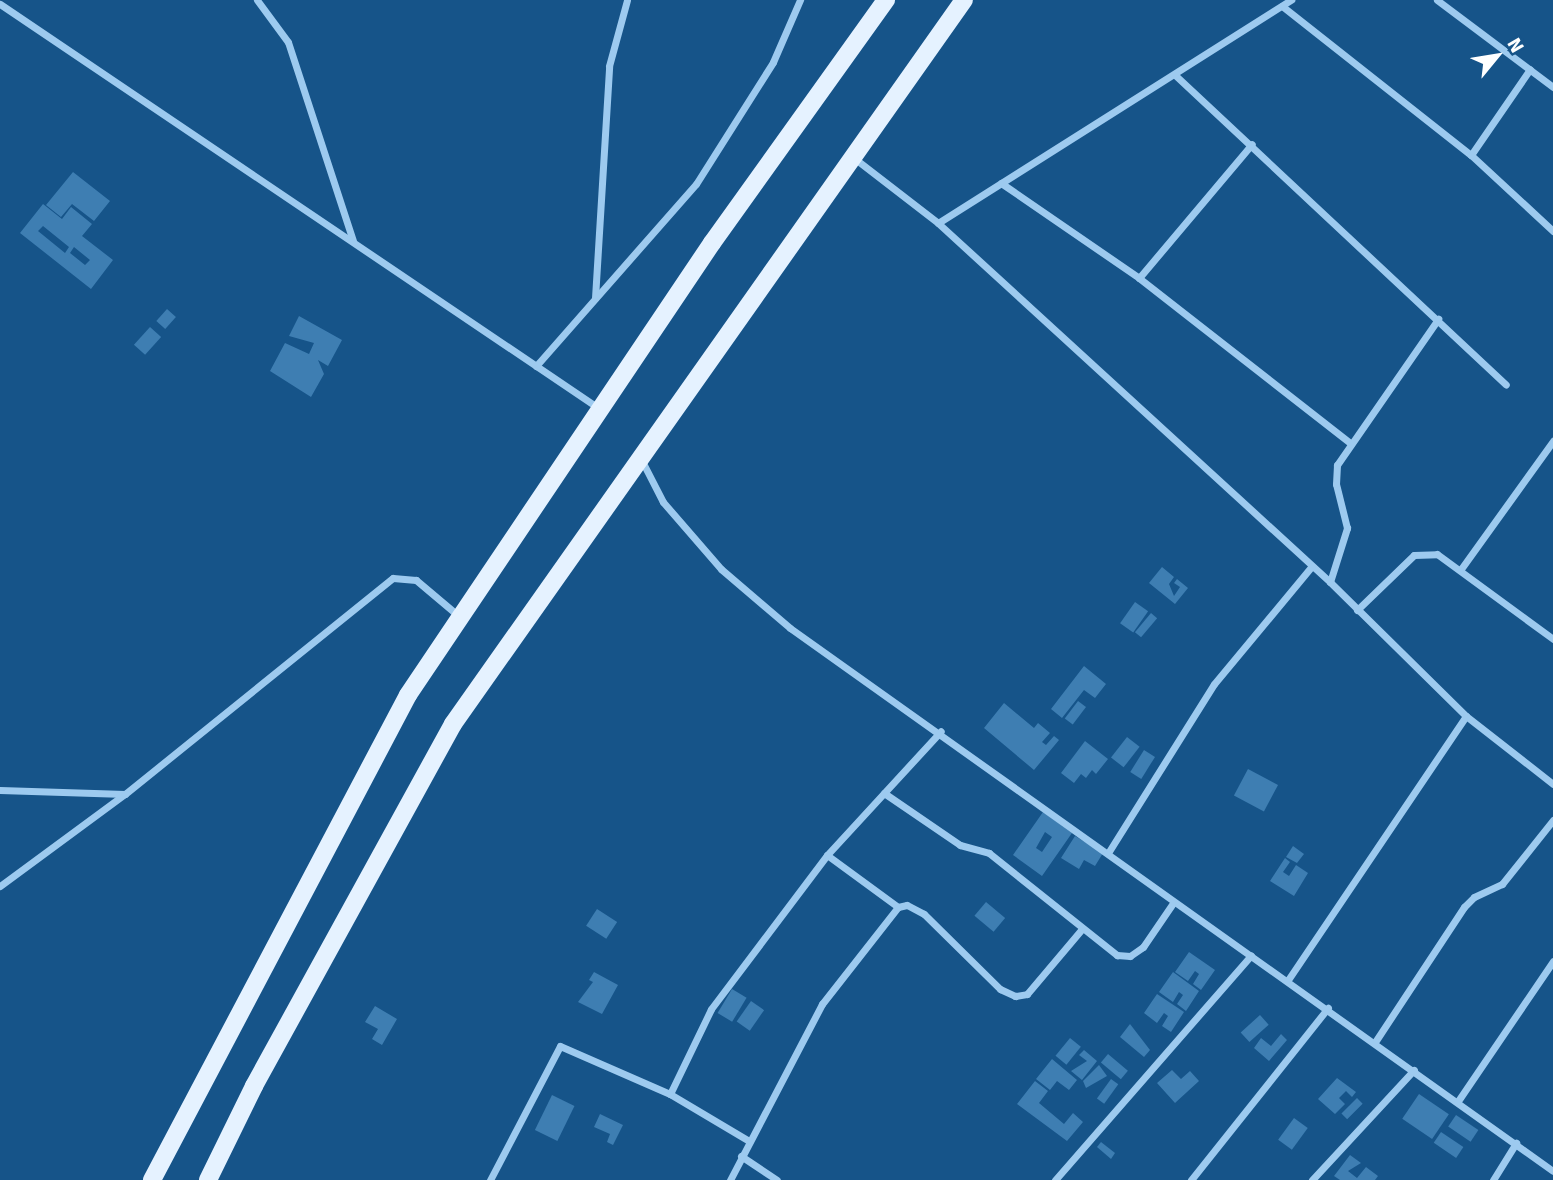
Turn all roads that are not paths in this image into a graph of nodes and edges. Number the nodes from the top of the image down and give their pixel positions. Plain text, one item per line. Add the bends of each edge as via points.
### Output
1 (257, 0) edge
2 (626, 0) edge
3 (800, 0) edge
4 (886, 0) edge
5 (964, 0) edge
6 (1291, 0) edge
7 (1437, 0) edge
8 (0, 4) edge
9 (1282, 6) junction
10 (1530, 69) junction
11 (1175, 75) junction
12 (1553, 87) edge
13 (1252, 144) junction
14 (1471, 155) junction
15 (854, 158) junction
16 (1001, 183) junction
17 (938, 223) junction
18 (1553, 231) edge
19 (353, 242) junction
20 (1139, 278) junction
21 (595, 299) junction
22 (1438, 319) junction
23 (536, 366) junction
24 (1506, 385) dead end
25 (600, 409) junction
26 (1553, 441) edge
27 (1350, 443) junction
28 (640, 458) junction
29 (1312, 566) junction
30 (1461, 569) junction
31 (1330, 582) junction
32 (1357, 610) junction
33 (460, 617) junction
34 (1553, 639) edge
35 (1466, 716) junction
36 (940, 731) junction
37 (1553, 784) edge
38 (0, 790) edge
39 (884, 793) junction
40 (125, 794) junction
41 (1553, 820) edge
42 (1108, 853) junction
43 (827, 855) junction
44 (0, 886) edge
45 (1173, 903) junction
46 (898, 907) junction
47 (1082, 929) junction
48 (1251, 955) junction
49 (1553, 961) edge
50 (1288, 980) junction
51 (1328, 1008) junction
52 (1375, 1042) junction
53 (1414, 1070) junction
54 (670, 1094) junction
55 (1458, 1101) junction
56 (749, 1141) junction
57 (1516, 1143) junction
58 (741, 1156) junction
59 (1553, 1171) edge
60 (152, 1180) edge
61 (208, 1180) edge
62 (490, 1180) edge
63 (730, 1180) edge
64 (777, 1180) edge
65 (1055, 1180) edge
66 (1191, 1180) edge
67 (1312, 1180) edge
68 (1493, 1180) edge

1 - 19 street via 288,42
2 - 21 street via 609,66
3 - 21 street via 773,62 696,184
4 - 25 main road
5 - 15 main road
6 - 9 street
7 - 10 street
8 - 19 street
9 - 11 street
9 - 14 street
10 - 12 street
10 - 14 street
11 - 13 street
11 - 16 street
13 - 20 street
13 - 22 street
14 - 18 street
15 - 17 street
15 - 28 main road
16 - 17 street
16 - 20 street
17 - 29 street
19 - 23 street
20 - 27 street
21 - 23 street
22 - 24 street
22 - 27 street
23 - 25 street
25 - 33 main road
26 - 30 street
27 - 31 street via 1337,465 1336,484 1348,528
28 - 36 street via 663,502 721,569 790,628
28 - 61 main road via 453,724 254,1086
29 - 31 street
29 - 42 street via 1214,684
30 - 32 street via 1437,554 1414,555
30 - 34 street
31 - 32 street
32 - 35 street
33 - 40 street via 416,580 393,578
33 - 60 main road via 408,695
35 - 37 street
35 - 50 street
36 - 39 street
36 - 42 street
38 - 40 street
39 - 43 street
39 - 47 street via 960,845 989,852
40 - 44 street
41 - 52 street via 1502,884 1464,907
42 - 45 street
43 - 46 street
43 - 54 street via 711,1009
45 - 47 street via 1143,947 1130,956 1117,955
45 - 48 street
46 - 47 street via 907,905 925,914 1000,989 1015,996 1027,994
46 - 56 street via 822,1004
48 - 50 street
48 - 65 street
49 - 55 street
50 - 51 street
51 - 52 street
51 - 66 street
52 - 53 street
53 - 55 street
53 - 67 street
54 - 56 street
54 - 62 street via 560,1046
55 - 57 street
56 - 58 street
57 - 59 street
57 - 68 street
58 - 63 street
58 - 64 street

